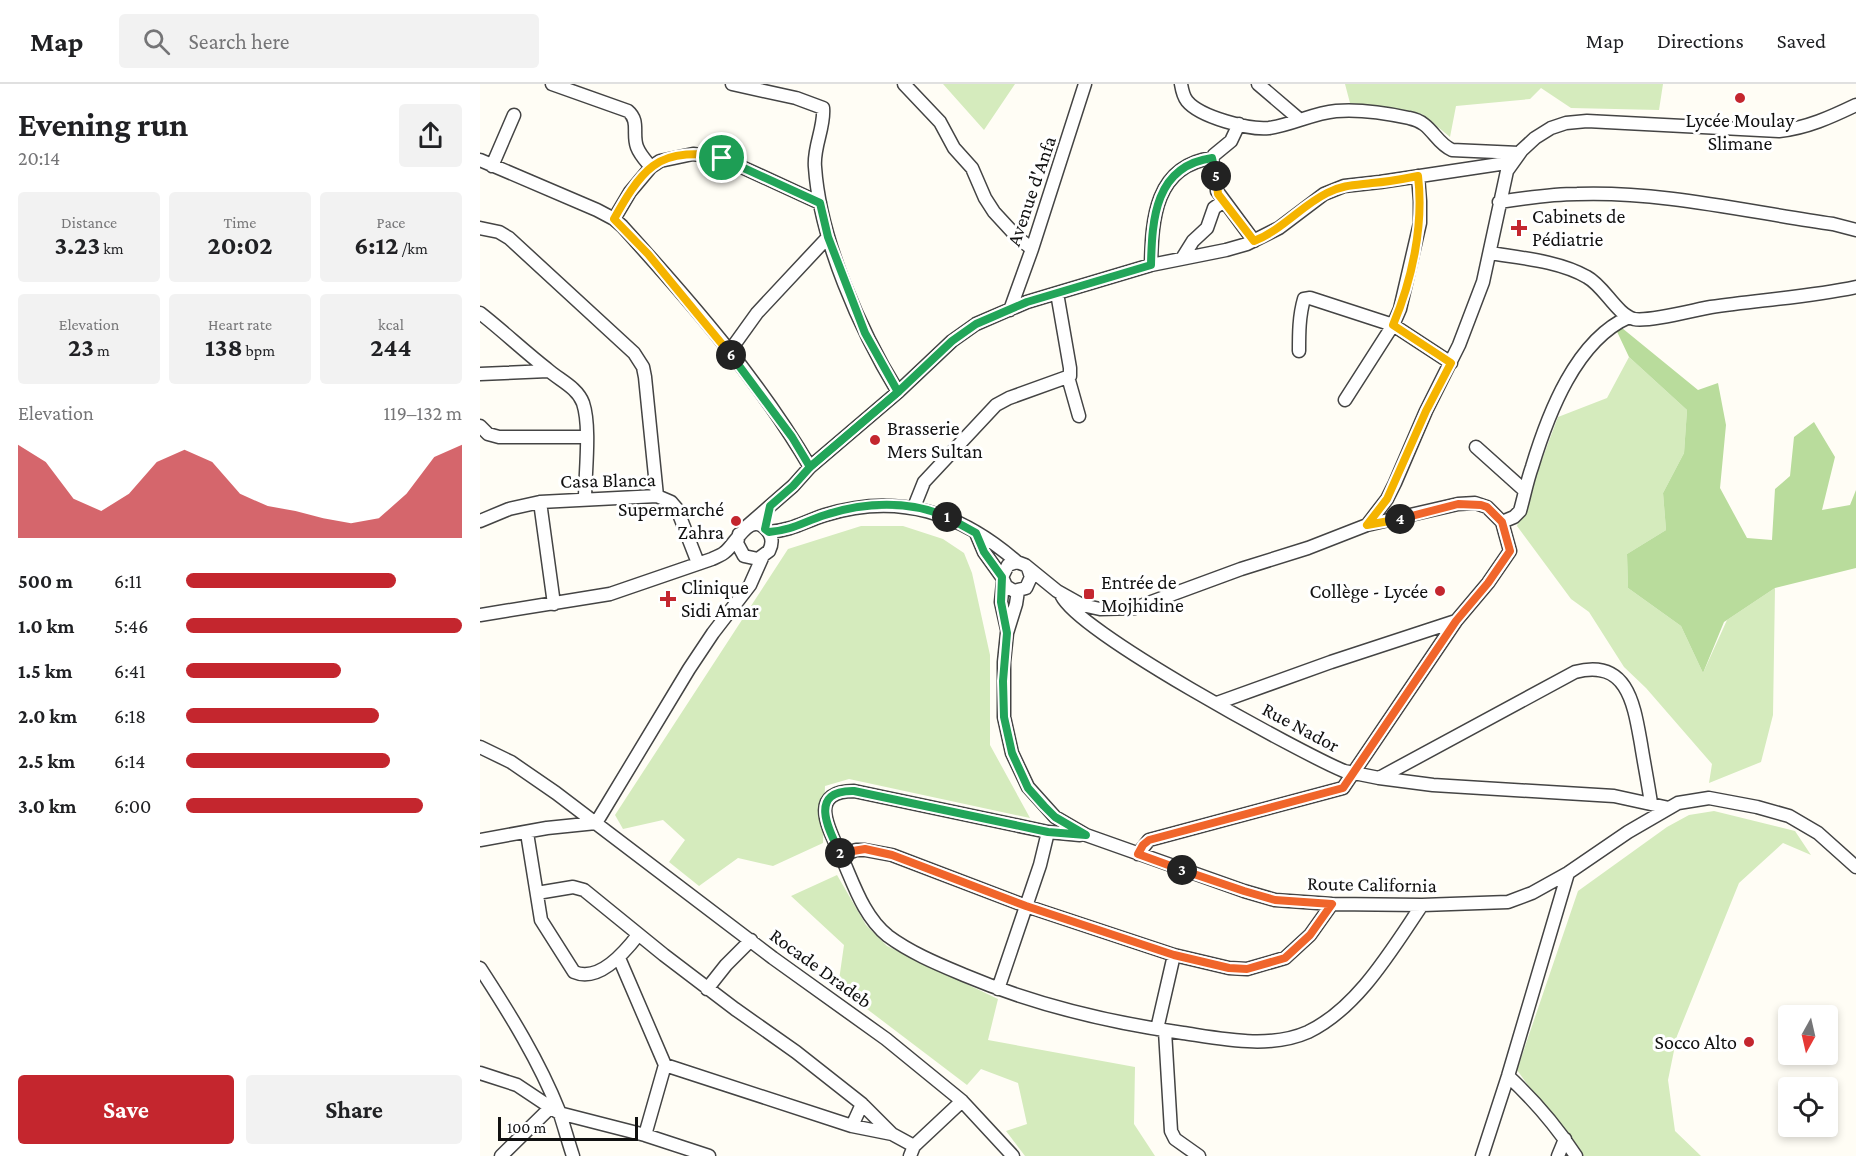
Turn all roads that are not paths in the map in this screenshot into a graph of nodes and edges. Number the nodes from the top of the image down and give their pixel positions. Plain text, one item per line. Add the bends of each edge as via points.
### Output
1 (552, 84) edge
2 (732, 84) edge
3 (904, 84) edge
4 (1085, 84) edge
5 (1181, 84) edge
6 (1258, 84) edge
7 (1856, 105) edge
8 (514, 115) dead end
9 (1299, 119) junction
10 (1239, 124) junction
11 (1516, 157) junction
12 (1212, 158) junction
13 (480, 160) edge
14 (492, 166) junction
15 (651, 167) junction
16 (1418, 176) junction
17 (1224, 201) junction
18 (1499, 202) junction
19 (820, 203) junction
20 (614, 219) junction
21 (480, 228) edge
22 (1856, 230) edge
23 (828, 237) junction
24 (1254, 241) junction
25 (1032, 249) junction
26 (1490, 253) junction
27 (1183, 257) junction
28 (1151, 265) junction
29 (1856, 287) edge
30 (1057, 293) junction
31 (1010, 310) junction
32 (480, 313) edge
33 (1629, 317) junction
34 (1393, 325) junction
35 (1299, 351) dead end
36 (729, 352) junction
37 (1451, 363) junction
38 (548, 371) junction
39 (480, 374) edge
40 (1068, 377) junction
41 (898, 392) junction
42 (1345, 400) dead end
43 (1079, 416) dead end
44 (480, 426) edge
45 (587, 437) junction
46 (1476, 447) dead end
47 (810, 467) junction
48 (1524, 492) junction
49 (657, 496) junction
50 (585, 499) junction
51 (540, 502) junction
52 (770, 506) junction
53 (914, 507) junction
54 (480, 521) edge
55 (1502, 522) junction
56 (1367, 525) junction
57 (743, 530) junction
58 (788, 530) junction
59 (767, 531) junction
60 (976, 533) junction
61 (771, 547) junction
62 (725, 552) junction
63 (744, 556) junction
64 (762, 558) junction
65 (698, 563) junction
66 (1023, 566) junction
67 (755, 575) junction
68 (1003, 579) junction
69 (1022, 590) junction
70 (1059, 592) junction
71 (554, 604) junction
72 (1100, 609) junction
73 (480, 615) edge
74 (1456, 621) junction
75 (1097, 629) junction
76 (1007, 633) junction
77 (1217, 703) junction
78 (480, 747) edge
79 (1354, 774) junction
80 (1378, 778) junction
81 (1652, 803) junction
82 (1670, 808) junction
83 (596, 823) junction
84 (1048, 832) junction
85 (527, 833) junction
86 (1086, 835) junction
87 (480, 840) edge
88 (1138, 854) junction
89 (841, 856) junction
90 (1856, 867) edge
91 (1568, 873) junction
92 (537, 893) junction
93 (1332, 904) junction
94 (1422, 905) junction
95 (1026, 906) junction
96 (638, 934) junction
97 (751, 940) junction
98 (1174, 955) junction
99 (619, 958) junction
100 (480, 968) edge
101 (707, 989) junction
102 (998, 989) junction
103 (1161, 1030) junction
104 (665, 1065) junction
105 (480, 1073) edge
106 (1508, 1076) junction
107 (962, 1101) junction
108 (862, 1104) junction
109 (555, 1110) junction
110 (852, 1126) junction
111 (892, 1134) junction
112 (645, 1135) junction
113 (1565, 1139) junction
114 (912, 1151) edge
115 (501, 1156) edge
116 (573, 1156) edge
117 (709, 1156) edge
118 (1013, 1156) edge
119 (1199, 1156) edge
120 (1482, 1156) edge
121 (1558, 1156) edge
122 (1576, 1156) edge

1 - 15 street via 628,111 635,120 638,151
2 - 19 street via 823,108 815,154
3 - 25 street via 940,122 954,148 972,168 994,212
4 - 25 street, Avenue d'Anfa
5 - 10 street via 1193,107
6 - 9 street
7 - 11 street via 1819,122 1779,131 1613,121 1566,123 1543,133
8 - 14 street
9 - 10 street via 1267,128
9 - 11 street via 1345,110 1410,118 1427,125 1452,150
10 - 12 street via 1230,141
11 - 16 street
11 - 18 street via 1507,171
12 - 17 street via 1217,191
12 - 28 street via 1183,169 1165,187 1152,226
13 - 14 street
14 - 20 street
15 - 19 street via 683,155 714,156
15 - 20 street
16 - 24 street via 1338,188
16 - 34 street via 1418,233
17 - 24 street
17 - 27 street via 1214,208 1207,228 1192,241
18 - 22 street via 1579,194 1643,196
18 - 26 street
19 - 23 street
20 - 36 street
21 - 49 street via 509,238 634,353 646,383
23 - 36 street via 758,313
23 - 41 street via 865,333
24 - 27 street
25 - 31 street, Avenue d'Anfa
26 - 33 street via 1543,262 1587,277
26 - 37 street via 1483,282
27 - 28 street
28 - 30 street
29 - 33 street via 1649,319
30 - 31 street
30 - 40 street via 1070,368
31 - 41 street via 957,337
32 - 38 street
33 - 48 street via 1596,339 1571,373 1549,419
34 - 35 street via 1307,298 1300,316
34 - 37 street
34 - 42 street
36 - 47 street
37 - 56 street via 1391,490
38 - 39 street
38 - 45 street via 571,387 581,400
40 - 43 street
40 - 53 street via 996,405 924,482
41 - 47 street
44 - 45 street via 499,437
45 - 50 street
46 - 48 street
47 - 52 street
48 - 55 street via 1520,511
49 - 50 street, Casa Blanca
49 - 65 street, Casa Blanca via 677,509
50 - 51 street, Casa Blanca
51 - 54 street, Casa Blanca
51 - 71 street
52 - 57 street
52 - 59 street
53 - 58 street via 867,506 825,515
53 - 60 street via 940,514
55 - 56 street via 1487,507 1471,503
55 - 74 street via 1509,554
56 - 72 street via 1148,604 1120,610
57 - 59 street via 756,525
57 - 62 street
57 - 63 street via 737,543
58 - 59 street
58 - 61 street
59 - 61 street
60 - 66 street
60 - 68 street
61 - 64 street
62 - 63 street
62 - 65 street
63 - 64 street
63 - 67 street
64 - 67 street
65 - 71 street via 610,594
66 - 68 street via 1008,565
66 - 69 street via 1031,577
66 - 70 street
67 - 83 street via 689,669
68 - 69 street via 1009,589
68 - 76 street, Route California via 1001,602
69 - 70 street
69 - 76 street, Route California
70 - 72 street via 1082,605
70 - 75 street, Rue Nador via 1066,604
71 - 73 street
72 - 75 street
74 - 77 street
74 - 79 street
75 - 77 street, Rue Nador via 1144,662
76 - 86 street, Route California via 1004,717 1012,753 1028,788 1044,806
77 - 79 street, Rue Nador
78 - 83 street, Rocade Dradeb via 511,762
79 - 80 street, Rue Nador
79 - 88 street via 1343,788 1331,792 1149,840
80 - 81 street, Rue Nador via 1614,796
80 - 81 street via 1575,672 1596,669 1616,677 1630,697
81 - 82 street, Rue Nador
82 - 90 street, Route California via 1709,798 1789,816 1818,833
82 - 91 street, Route California
83 - 85 street
83 - 97 street, Rocade Dradeb
84 - 86 street
84 - 89 street via 843,791 829,801 824,815
84 - 95 street
85 - 87 street
85 - 92 street
86 - 88 street, Route California
88 - 93 street, Route California via 1275,900
89 - 95 street via 865,849 892,855
89 - 102 street via 866,910 887,935 932,962
91 - 94 street, Route California via 1508,902
91 - 106 street
92 - 96 street via 581,889
92 - 99 street via 543,924 574,972 589,974
93 - 94 street, Route California
93 - 98 street via 1292,954 1276,962 1247,969 1229,968
94 - 103 street via 1351,1000 1308,1032 1262,1041
95 - 98 street
95 - 102 street
96 - 99 street
96 - 101 street
97 - 101 street
97 - 107 street, Rocade Dradeb
98 - 103 street
99 - 104 street
100 - 109 street via 526,1044
101 - 108 street
102 - 103 street via 1072,1013
103 - 119 street via 1171,1131 1175,1139
104 - 110 street
104 - 112 street
105 - 109 street via 517,1085
106 - 113 street
106 - 120 street
107 - 114 street
107 - 118 street, Rocade Dradeb
108 - 110 street
108 - 111 street
109 - 112 street
109 - 115 street
109 - 116 street
110 - 111 street
111 - 114 street
112 - 117 street
113 - 121 street
113 - 122 street

